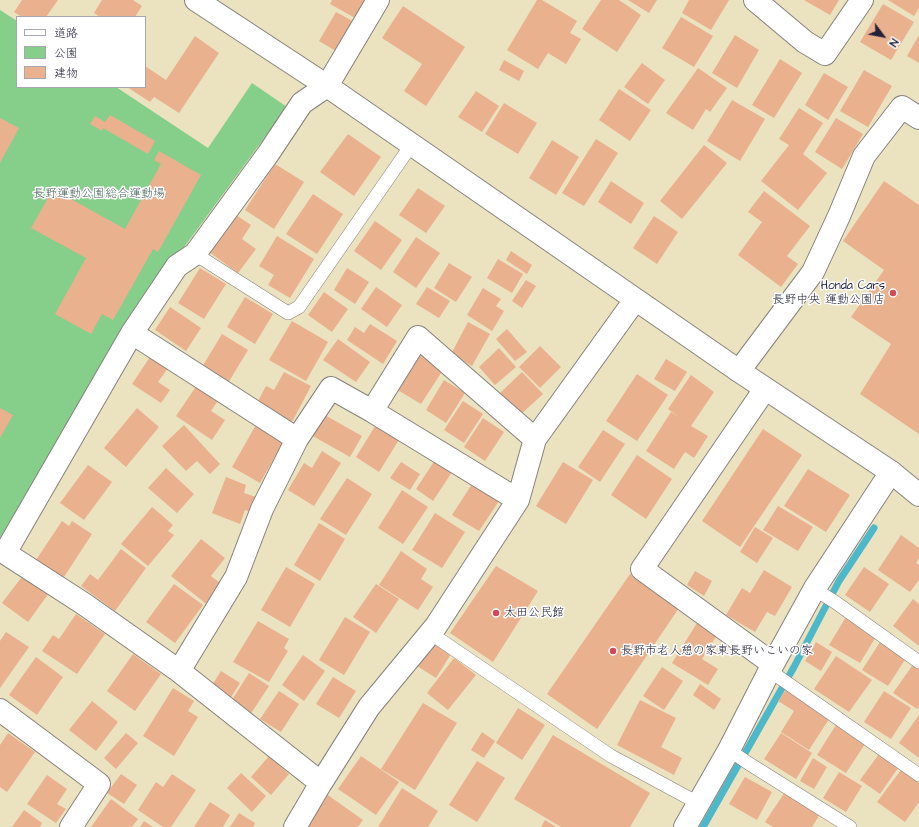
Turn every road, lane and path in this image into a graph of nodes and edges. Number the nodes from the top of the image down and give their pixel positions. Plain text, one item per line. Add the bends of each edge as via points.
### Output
1 (196, 0) edge
2 (378, 0) edge
3 (755, 0) edge
4 (862, 0) edge
5 (327, 86) junction
6 (919, 118) edge
7 (412, 144) junction
8 (195, 254) junction
9 (635, 300) junction
10 (132, 333) junction
11 (739, 371) junction
12 (765, 389) junction
13 (372, 411) junction
14 (297, 439) junction
15 (535, 439) junction
16 (891, 472) junction
17 (919, 495) edge
18 (518, 500) junction
19 (3, 557) edge
20 (817, 590) junction
21 (430, 633) junction
22 (919, 662) edge
23 (773, 670) junction
24 (179, 671) junction
25 (0, 710) edge
26 (732, 752) junction
27 (919, 775) edge
28 (321, 783) junction
29 (698, 804) junction
30 (70, 827) edge
31 (295, 827) edge
32 (685, 827) edge
33 (850, 827) edge

1 - 5 street
2 - 5 street
3 - 4 street via 804,42 825,54
5 - 7 street
5 - 8 street via 302,103
6 - 11 street via 902,107 864,156 840,216 813,272
7 - 8 lane via 299,307 288,313
7 - 9 street
8 - 10 street via 177,266
9 - 11 street
9 - 15 street
10 - 14 street
10 - 19 street
11 - 12 street
12 - 16 street
12 - 23 street via 642,568
13 - 14 street via 331,388
13 - 15 street via 418,337
13 - 18 street
14 - 24 street via 262,509 236,577
15 - 18 street
16 - 17 street
16 - 20 street
18 - 21 street
19 - 24 street via 84,604
20 - 22 lane
20 - 23 street
21 - 28 street via 370,707
21 - 29 lane via 610,756
23 - 26 street
23 - 27 lane
24 - 28 street
25 - 30 street via 99,784
26 - 29 street
26 - 33 lane
28 - 31 street
29 - 32 street

